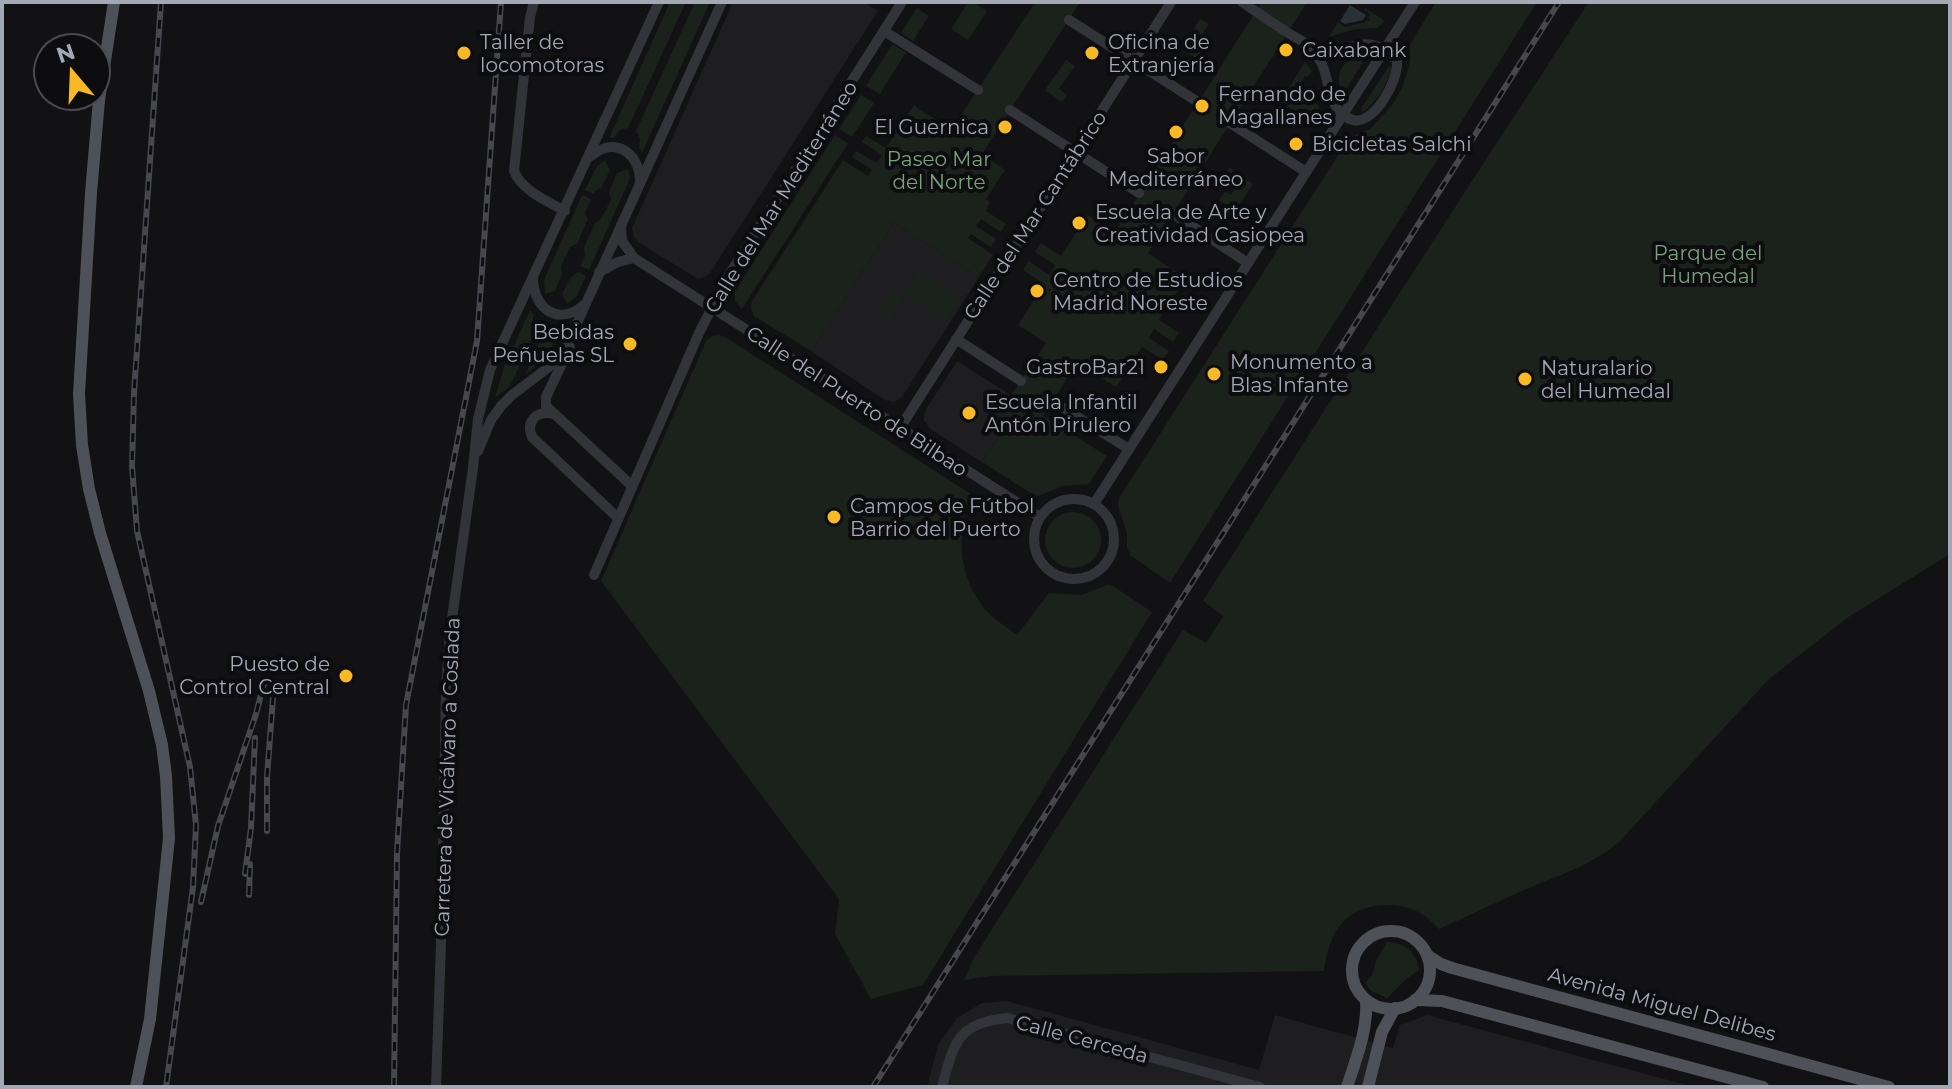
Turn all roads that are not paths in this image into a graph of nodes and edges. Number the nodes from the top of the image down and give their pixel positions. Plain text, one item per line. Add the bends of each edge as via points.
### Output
1 (114, 2) edge
2 (534, 2) edge
3 (659, 2) edge
4 (722, 2) edge
5 (902, 2) edge
6 (1171, 2) edge
7 (1242, 2) edge
8 (1415, 2) edge
9 (1069, 20) dead end
10 (884, 31) junction
11 (1305, 43) junction
12 (1344, 49) junction
13 (1385, 50) junction
14 (1133, 61) junction
15 (1326, 77) junction
16 (978, 90) dead end
17 (1198, 102) dead end
18 (1010, 110) dead end
19 (1343, 115) junction
20 (1230, 123) dead end
21 (1075, 152) junction
22 (589, 159) junction
23 (1306, 172) junction
24 (640, 182) junction
25 (1139, 193) dead end
26 (565, 211) junction
27 (1172, 213) dead end
28 (621, 224) junction
29 (634, 258) junction
30 (1248, 263) junction
31 (599, 272) junction
32 (533, 277) junction
33 (585, 304) junction
34 (711, 307) junction
35 (574, 330) junction
36 (956, 339) junction
37 (1021, 381) dead end
38 (1052, 401) dead end
39 (554, 414) junction
40 (900, 428) junction
41 (1129, 449) junction
42 (473, 468) junction
43 (631, 485) junction
44 (1094, 504) junction
45 (1040, 517) junction
46 (618, 518) junction
47 (594, 575) dead end
48 (1427, 955) junction
49 (1366, 1000) junction
50 (1415, 1000) junction
51 (1395, 1008) junction
52 (136, 1087) edge
53 (436, 1087) edge
54 (942, 1087) edge
55 (1260, 1087) edge
56 (1347, 1087) edge
57 (1368, 1087) edge
58 (1763, 1087) edge
59 (1889, 1087) edge

1 - 52 main road via 99,100 79,394 94,510 149,691 166,776 169,838 150,1019
2 - 26 street via 514,171 526,188
3 - 22 street
4 - 24 street
5 - 10 street, Calle del Mar Mediterráneo
6 - 14 street, Calle del Mar Cantábrico
7 - 11 street
8 - 13 street
9 - 14 street
10 - 16 street
10 - 34 street, Calle del Mar Mediterráneo
11 - 12 street via 1329,51
11 - 15 street
12 - 13 street via 1367,44
12 - 15 street
13 - 19 street
13 - 19 street via 1398,66 1387,94 1361,119
14 - 17 street
14 - 21 street, Calle del Mar Cantábrico
15 - 19 street
18 - 21 street
19 - 23 street
20 - 23 street
21 - 25 street
21 - 36 street, Calle del Mar Cantábrico
22 - 24 street via 608,147 623,150 637,163
22 - 26 street
23 - 30 street
24 - 28 street
26 - 32 street
27 - 30 street
28 - 29 street via 625,247
28 - 31 street
29 - 31 street
29 - 34 street, Calle del Puerto de Bilbao
30 - 41 street
31 - 33 street
32 - 33 street via 537,301 549,312 564,314
32 - 42 street via 488,378
33 - 35 street
34 - 40 street, Calle del Puerto de Bilbao
34 - 43 street, Calle del Mar Mediterráneo
35 - 39 street via 546,398
35 - 42 street via 552,363 495,413
36 - 37 street
36 - 40 street, Calle del Mar Cantábrico
38 - 41 street
39 - 43 street
39 - 46 street via 533,418 532,437
40 - 45 street, Calle del Puerto de Bilbao
41 - 44 street
42 - 53 street, Carretera de Vicálvaro a Coslada via 446,688
43 - 46 street, Calle del Mar Mediterráneo
44 - 45 street via 1064,500
44 - 45 street via 1111,525 1114,543 1108,560 1087,577 1060,577 1041,562 1034,548
46 - 47 street, Calle del Mar Mediterráneo
48 - 49 main road via 1420,944 1398,931 1385,931 1362,943 1352,966 1353,979
48 - 50 main road via 1430,974
48 - 59 main road, Avenida Miguel Delibes via 1452,968
49 - 51 main road
49 - 56 main road via 1365,1029
50 - 51 main road
50 - 58 main road via 1442,1001
51 - 57 main road via 1382,1032
54 - 55 street, Calle Cerceda via 961,1035 975,1025 1007,1018

